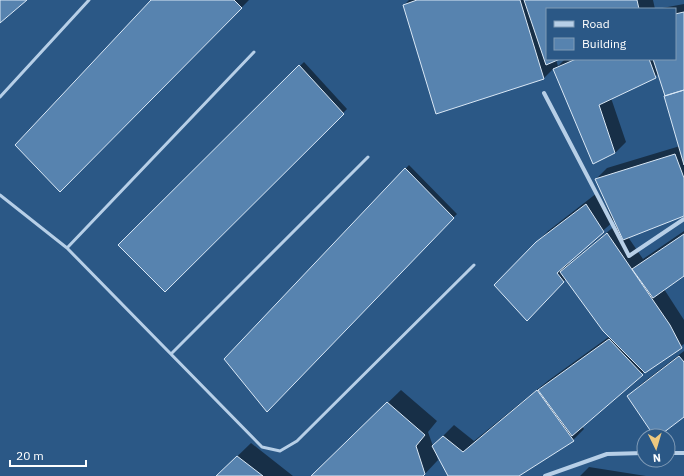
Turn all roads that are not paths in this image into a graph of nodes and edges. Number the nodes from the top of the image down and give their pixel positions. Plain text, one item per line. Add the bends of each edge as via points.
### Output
1 (89, 0) edge
2 (254, 52) dead end
3 (544, 93) dead end
4 (0, 97) edge
5 (368, 157) dead end
6 (0, 195) edge
7 (684, 219) edge
8 (67, 248) junction
9 (474, 265) dead end
10 (171, 354) junction
11 (636, 453) edge
12 (545, 476) edge

1 - 4 lane
2 - 8 lane
3 - 7 street via 629,256
5 - 10 lane
6 - 8 lane
8 - 10 lane
9 - 10 lane via 297,441 280,451 262,447
11 - 12 street via 607,454

